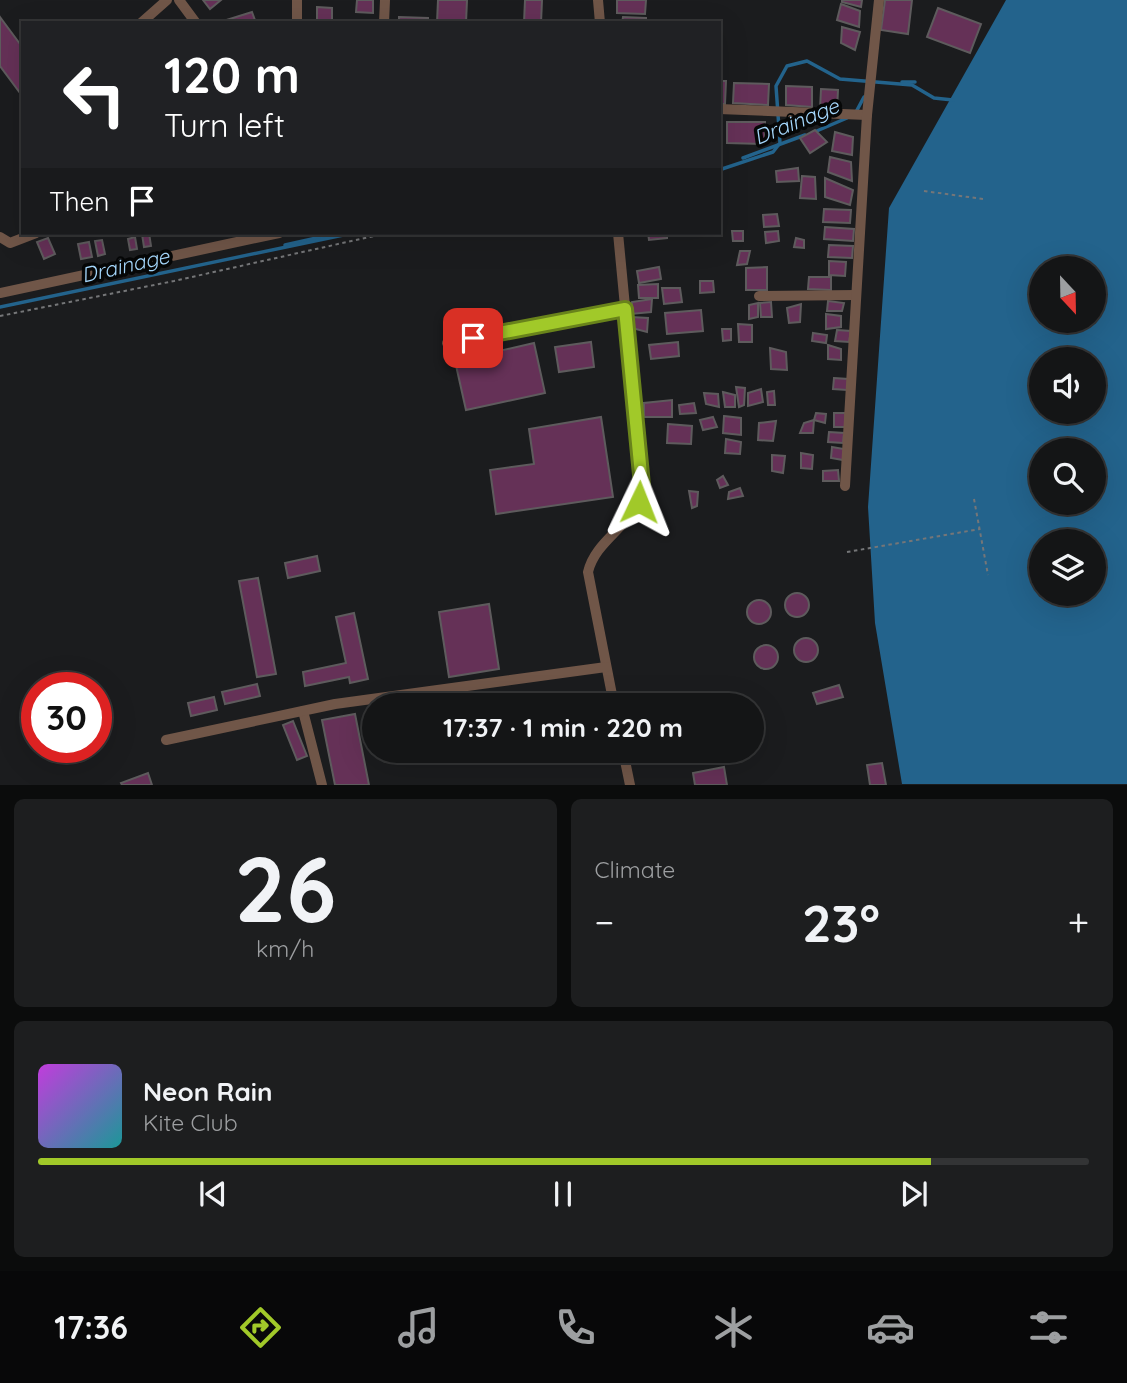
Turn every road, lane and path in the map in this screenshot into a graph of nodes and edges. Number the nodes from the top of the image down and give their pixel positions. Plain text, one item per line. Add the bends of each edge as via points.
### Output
1 (167, 0) edge
2 (178, 0) edge
3 (297, 0) edge
4 (385, 0) edge
5 (598, 0) edge
6 (879, 0) edge
7 (143, 21) edge
8 (194, 21) edge
9 (297, 21) edge
10 (384, 21) edge
11 (600, 21) edge
12 (721, 109) edge
13 (867, 115) junction
14 (924, 191) dead end
15 (983, 199) dead end
16 (31, 235) edge
17 (270, 235) edge
18 (378, 235) edge
19 (618, 235) edge
20 (0, 237) edge
21 (0, 293) edge
22 (856, 295) junction
23 (758, 296) dead end
24 (625, 309) junction
25 (0, 316) edge
26 (447, 343) dead end
27 (845, 486) dead end
28 (974, 499) dead end
29 (980, 529) junction
30 (847, 552) dead end
31 (988, 575) dead end
32 (606, 667) junction
33 (611, 693) edge
34 (303, 711) junction
35 (166, 740) dead end
36 (625, 763) edge
37 (322, 785) edge
38 (629, 785) edge

1 - 7 street
2 - 8 street
3 - 9 street
4 - 10 street
5 - 11 street
6 - 13 street
12 - 13 street
13 - 22 street
14 - 15 path
16 - 20 street via 10,243
17 - 21 street
18 - 25 path
19 - 24 street
22 - 23 street
22 - 27 street
24 - 26 street
24 - 32 street via 642,485 633,515 596,554 588,572
28 - 29 path
29 - 30 path
29 - 31 path
32 - 33 street
32 - 34 street
34 - 35 street
34 - 37 street
36 - 38 street

